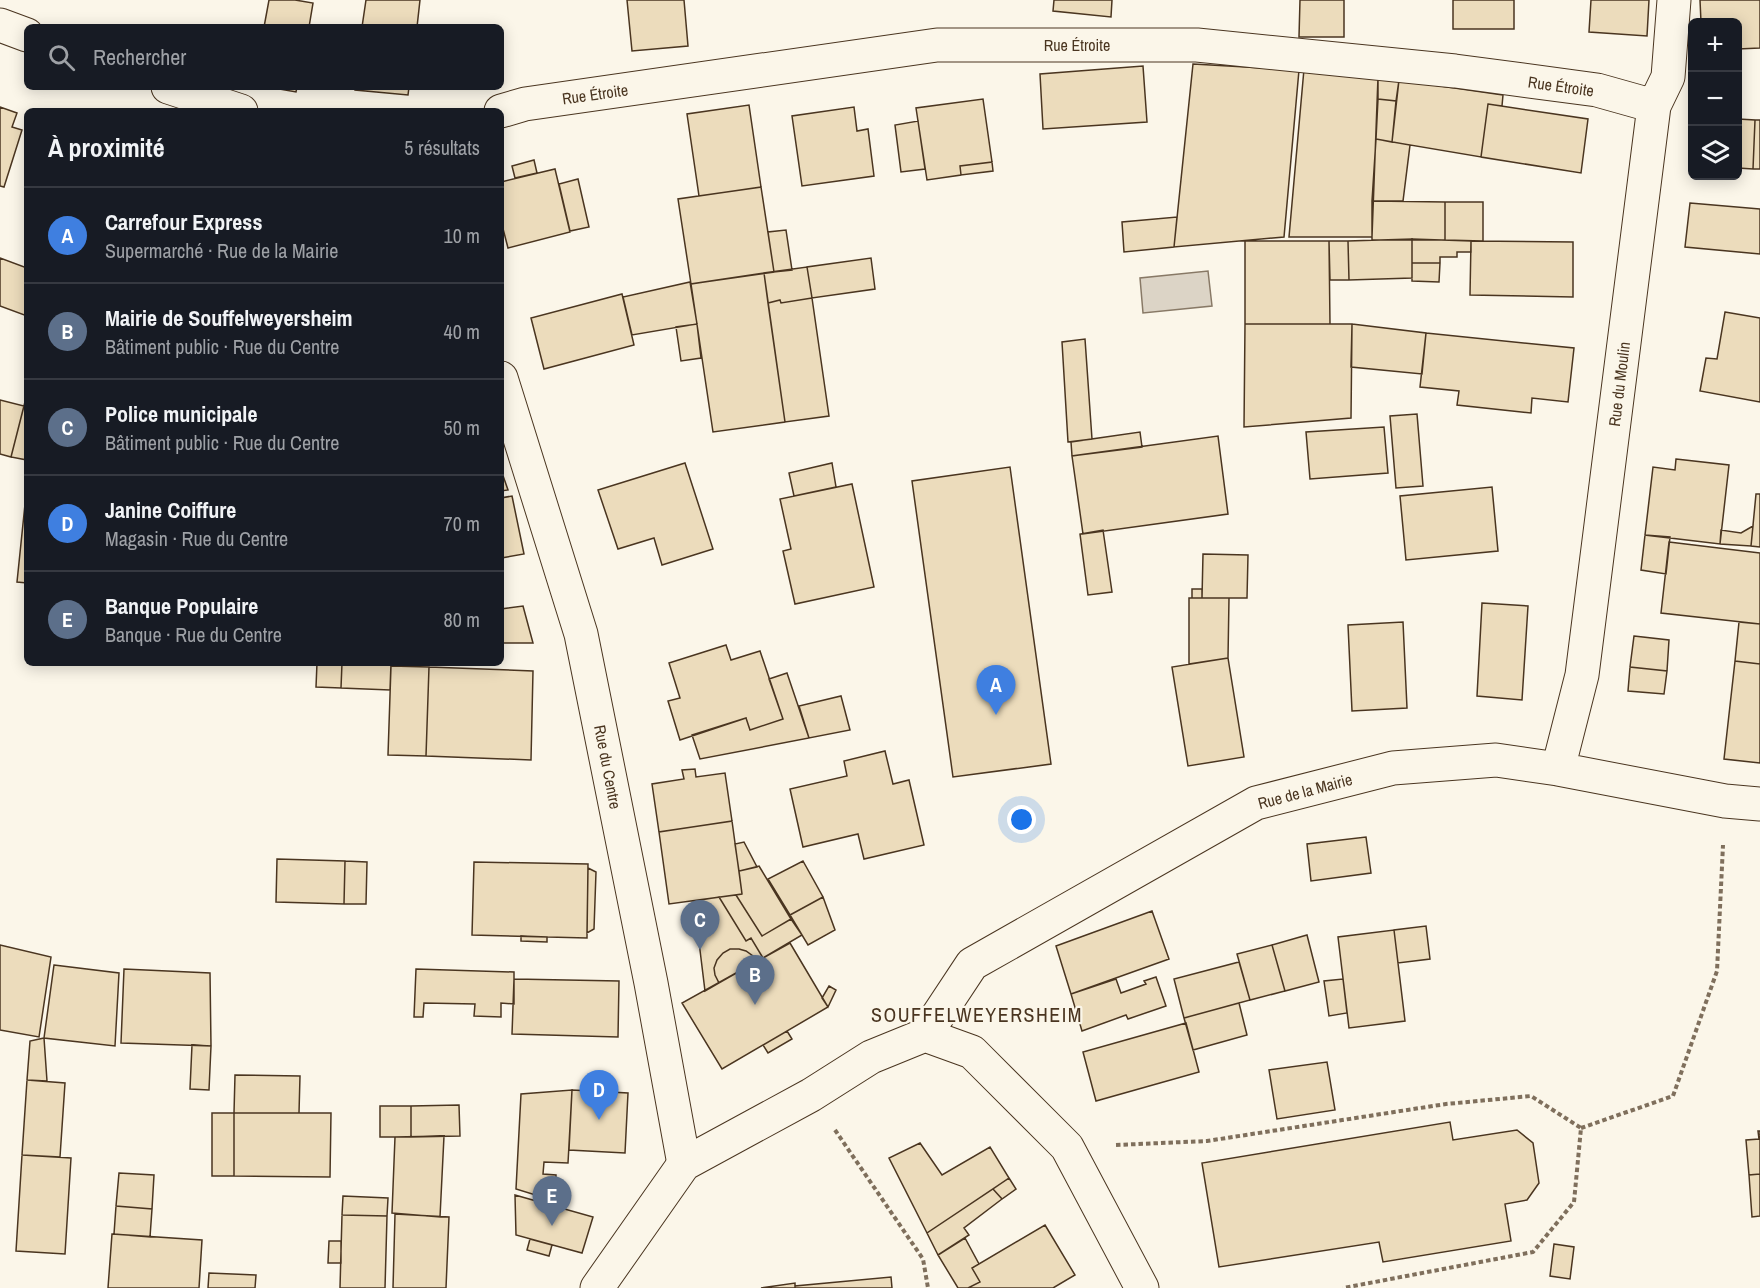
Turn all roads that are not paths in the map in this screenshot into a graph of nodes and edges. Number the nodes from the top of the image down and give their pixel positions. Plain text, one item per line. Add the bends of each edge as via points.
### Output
1 (1674, 0) edge
2 (0, 25) edge
3 (24, 34) edge
4 (177, 90) edge
5 (1654, 106) junction
6 (232, 108) edge
7 (504, 110) edge
8 (504, 388) edge
9 (1558, 769) junction
10 (1760, 804) edge
11 (925, 1035) junction
12 (684, 1164) junction
13 (597, 1288) edge
14 (1142, 1288) edge

1 - 5 street, Rue du Moulin via 1668,77
2 - 3 street
4 - 6 street
5 - 7 street, Rue Étroite via 1597,90 1455,70 1197,45 937,45
5 - 9 street, Rue du Moulin via 1582,675
8 - 12 street, Rue du Centre via 581,634
9 - 10 street, Rue de la Mairie via 1725,801
9 - 11 street, Rue de la Mairie via 1496,760 1393,768 1256,803 972,964
11 - 12 street via 871,1057 811,1095
11 - 14 street via 972,1052 1067,1147
12 - 13 street

